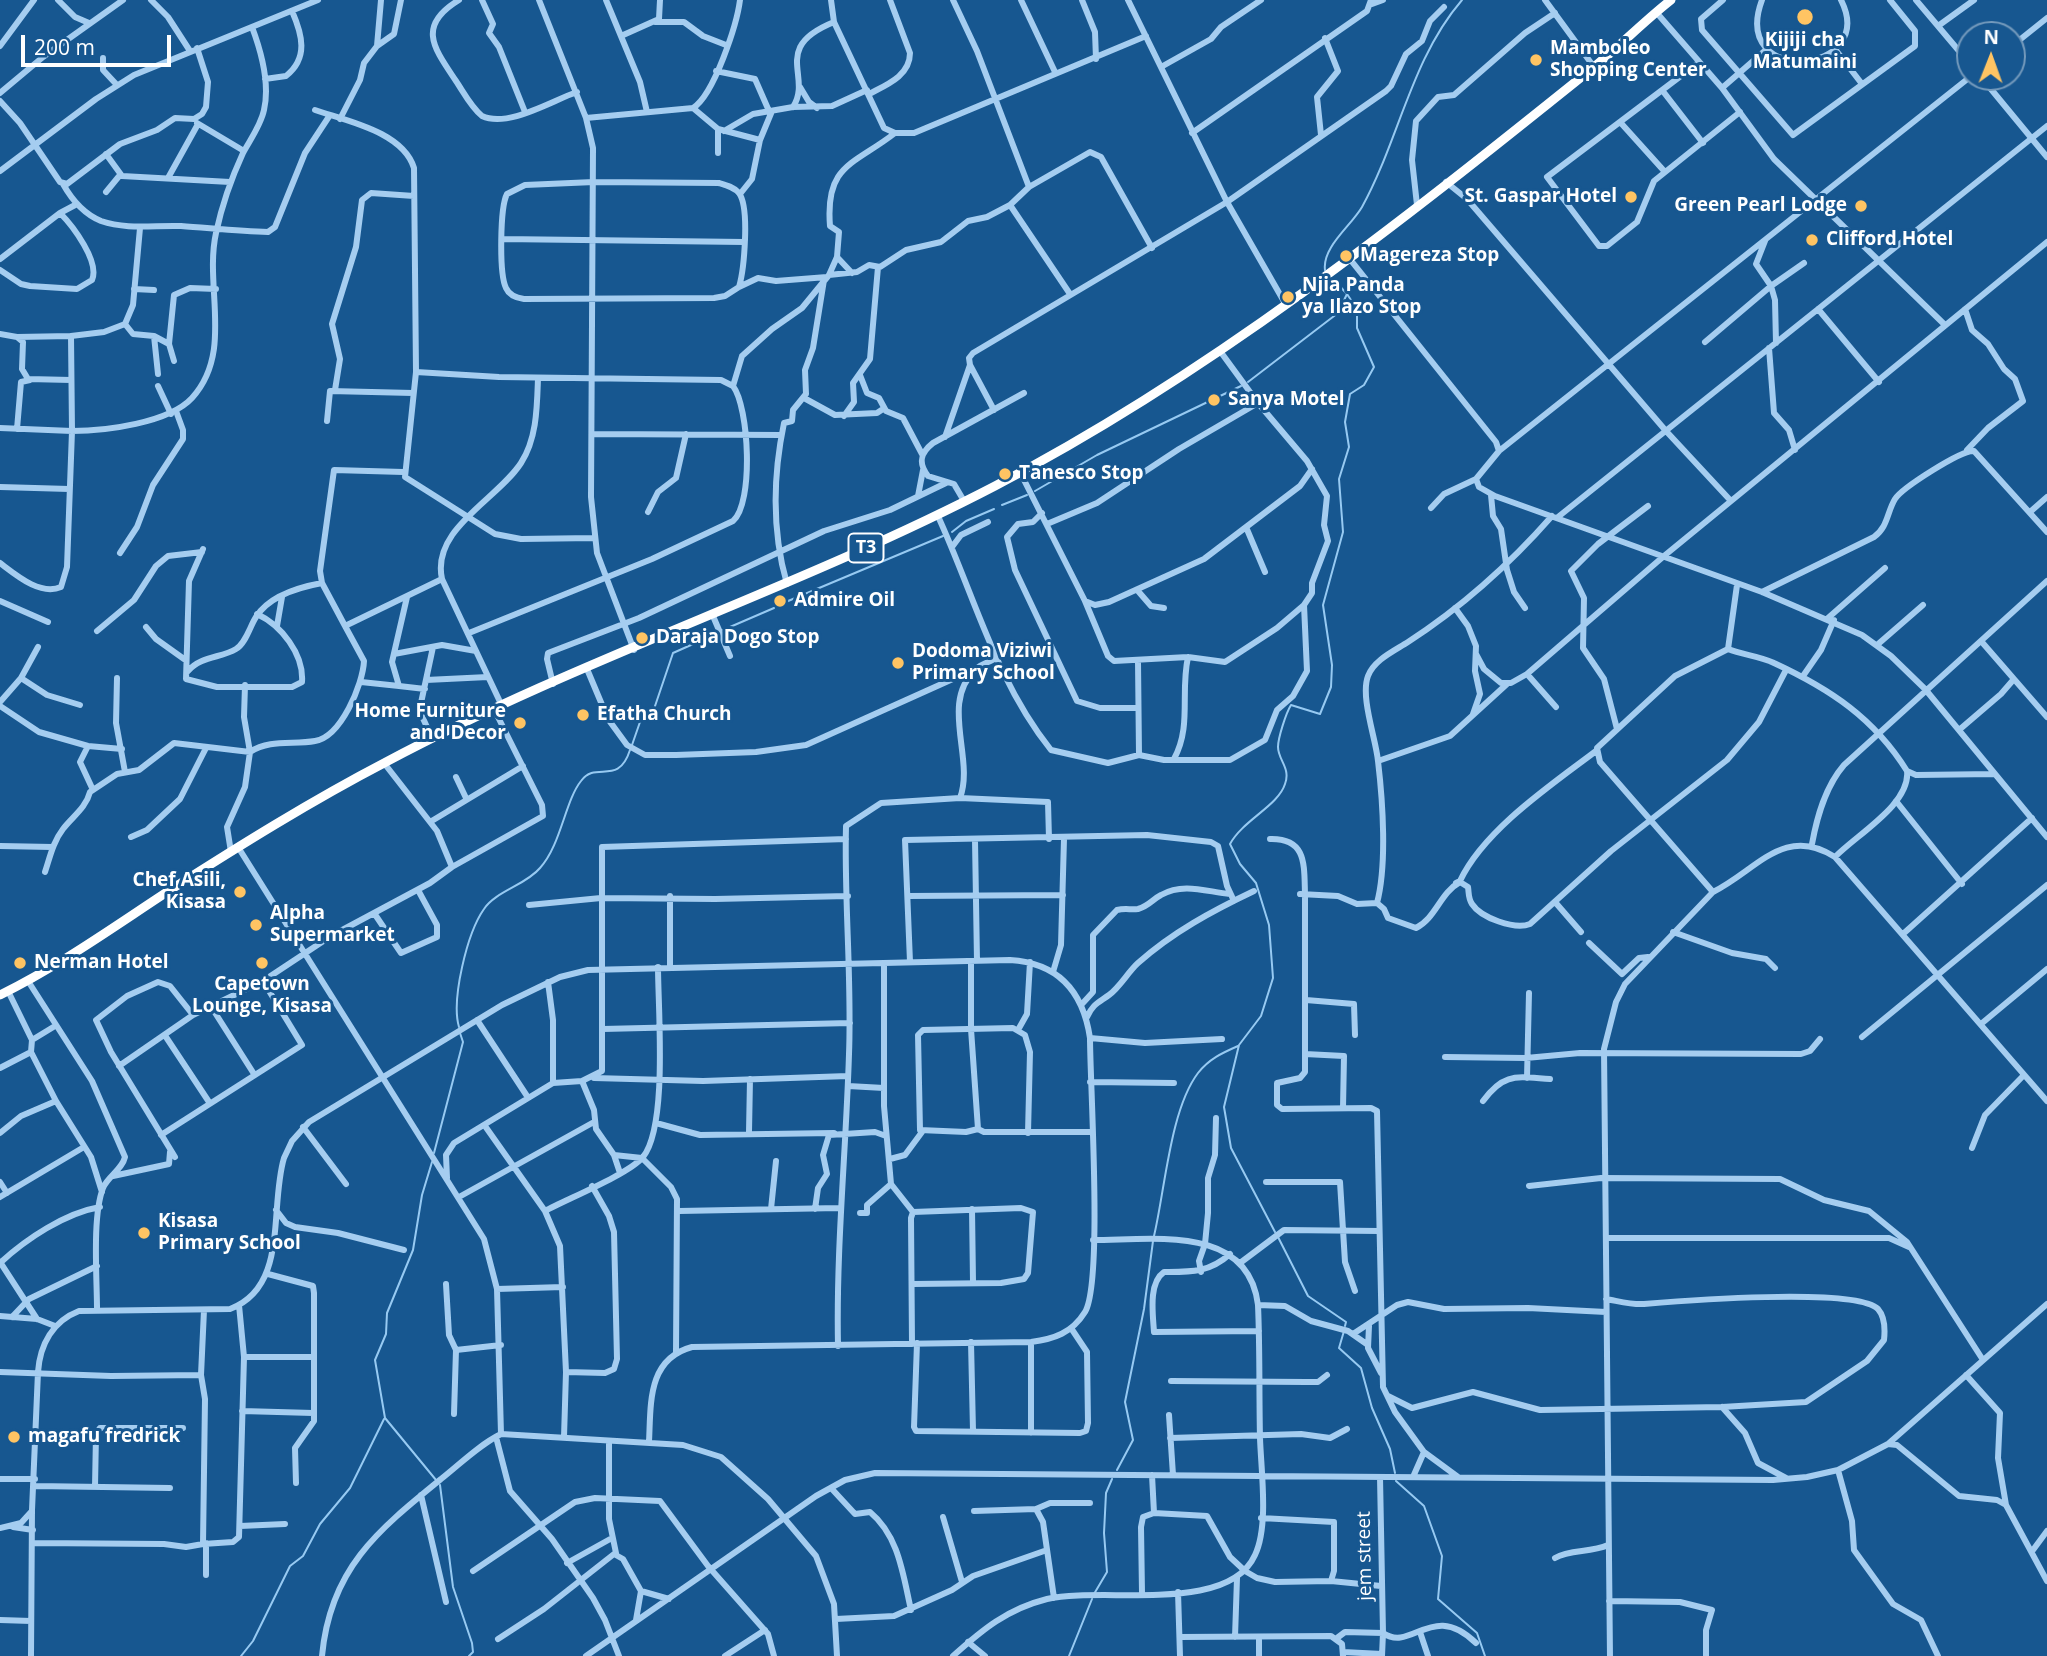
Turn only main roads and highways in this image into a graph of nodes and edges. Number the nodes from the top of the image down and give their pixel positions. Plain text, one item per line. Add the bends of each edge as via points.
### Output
1 (1671, 0) edge
2 (4, 993) edge

1 - 2 highway, T3 via 1594,67 1349,258 1132,408 1020,472 714,620 587,669 432,738 234,850

